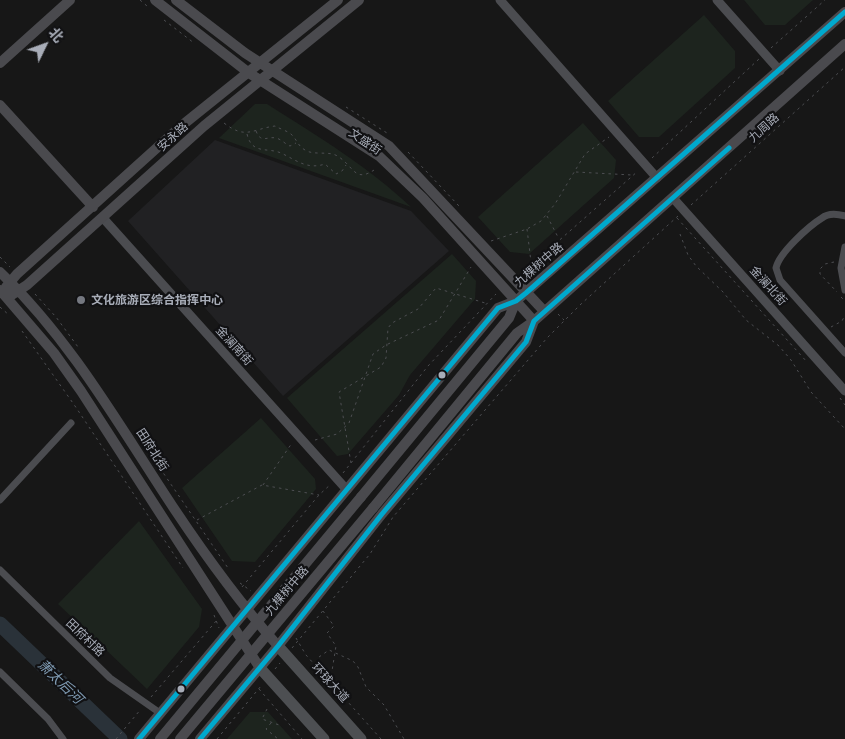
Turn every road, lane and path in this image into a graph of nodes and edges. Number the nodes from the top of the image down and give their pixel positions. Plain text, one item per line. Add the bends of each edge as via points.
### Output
1 (70, 0) edge
2 (140, 0) edge
3 (176, 0) edge
4 (338, 0) edge
5 (359, 0) edge
6 (500, 0) edge
7 (717, 0) edge
8 (154, 5) edge
9 (845, 12) edge
10 (160, 16) dead end
11 (195, 44) dead end
12 (845, 44) edge
13 (0, 63) edge
14 (260, 63) junction
15 (845, 67) edge
16 (273, 71) junction
17 (780, 71) junction
18 (249, 72) junction
19 (262, 80) junction
20 (0, 105) edge
21 (224, 123) dead end
22 (256, 131) junction
23 (617, 131) junction
24 (247, 134) junction
25 (296, 142) junction
26 (374, 162) dead end
27 (346, 164) junction
28 (574, 172) junction
29 (632, 176) dead end
30 (658, 178) junction
31 (673, 198) junction
32 (93, 207) junction
33 (684, 211) junction
34 (547, 216) junction
35 (845, 216) edge
36 (103, 218) junction
37 (677, 218) junction
38 (527, 228) junction
39 (680, 234) dead end
40 (559, 239) dead end
41 (490, 241) dead end
42 (845, 247) edge
43 (842, 263) junction
44 (531, 264) dead end
45 (472, 266) dead end
46 (0, 272) edge
47 (10, 281) junction
48 (18, 290) junction
49 (845, 290) edge
50 (454, 292) junction
51 (526, 293) junction
52 (3, 294) edge
53 (496, 294) dead end
54 (845, 301) edge
55 (511, 303) junction
56 (486, 304) dead end
57 (0, 307) edge
58 (544, 311) junction
59 (845, 315) edge
60 (10, 316) dead end
61 (534, 321) junction
62 (20, 328) dead end
63 (825, 331) junction
64 (386, 345) junction
65 (845, 353) edge
66 (813, 369) dead end
67 (366, 378) junction
68 (842, 394) edge
69 (845, 404) edge
70 (71, 423) dead end
71 (345, 428) junction
72 (845, 429) edge
73 (315, 440) dead end
74 (293, 443) dead end
75 (352, 463) dead end
76 (262, 486) junction
77 (347, 490) junction
78 (319, 495) dead end
79 (0, 500) edge
80 (196, 520) dead end
81 (0, 570) edge
82 (186, 572) dead end
83 (245, 609) junction
84 (213, 611) dead end
85 (323, 611) junction
86 (233, 625) junction
87 (291, 628) junction
88 (223, 637) junction
89 (298, 642) junction
90 (278, 646) junction
91 (335, 653) junction
92 (286, 656) junction
93 (319, 657) dead end
94 (260, 668) junction
95 (332, 671) dead end
96 (0, 672) edge
97 (268, 678) junction
98 (250, 679) junction
99 (259, 689) junction
100 (267, 709) dead end
101 (138, 712) dead end
102 (160, 713) junction
103 (272, 722) junction
104 (282, 726) dead end
105 (63, 739) edge
106 (116, 739) edge
107 (139, 739) edge
108 (160, 739) edge
109 (180, 739) edge
110 (200, 739) edge
111 (217, 739) edge
112 (278, 739) edge
113 (302, 739) edge
114 (324, 739) edge
115 (361, 739) edge
116 (381, 739) edge
117 (404, 739) edge

1 - 13 main road
2 - 8 path
3 - 14 main road, 文盛街
4 - 14 main road, 安永路
5 - 16 main road, 安永路
6 - 23 street
7 - 17 street
8 - 18 main road, 文盛街
9 - 17 main road, 九棵树中路
10 - 11 path
12 - 31 main road, 九棵树中路
14 - 16 main road, 文盛街
14 - 18 main road, 安永路
15 - 33 path, 九周路
16 - 19 main road, 安永路
16 - 51 main road, 文盛街 via 389,146
17 - 30 main road, 九棵树中路
18 - 19 main road, 文盛街
18 - 32 main road, 安永路 via 180,127
19 - 36 main road, 安永路 via 204,126
19 - 55 main road, 文盛街 via 379,156 423,198
20 - 32 main road
21 - 24 path via 236,132
22 - 24 path
22 - 25 path via 275,126 292,135
22 - 25 path via 263,140 277,138 290,146
23 - 28 path via 586,154
23 - 30 street
24 - 27 path via 253,146 262,151 273,150 297,163 318,167 325,164 336,174
25 - 27 path via 306,151 338,156
26 - 27 path, 文盛街 via 379,166 368,174 360,175
28 - 29 path
28 - 34 path
30 - 51 main road, 九棵树中路
31 - 33 street, 金澜北街
31 - 58 main road, 九棵树中路
32 - 47 main road, 安永路
33 - 37 path, 九周路
33 - 68 street, 金澜北街
34 - 38 path
34 - 40 path
35 - 63 street via 839,214 822,218 784,253 776,268 780,280
36 - 48 main road, 安永路
36 - 77 street, 金澜南街
37 - 66 path
37 - 85 path, 九周路 via 547,338 394,517 370,554
38 - 41 path
38 - 44 path
39 - 72 path via 696,266 746,320 779,346 811,392
42 - 43 street
43 - 49 street via 841,278
43 - 54 path via 825,264 820,274
45 - 50 path
46 - 47 main road, 田府北街
47 - 48 main road, 田府北街
47 - 52 main road, 安永路
48 - 52 main road, 安永路
48 - 83 main road, 田府北街 via 80,364
50 - 56 path
50 - 64 path via 439,320
50 - 64 path via 443,288 433,290 418,309 392,323 388,328
51 - 55 main road, 九棵树中路
51 - 58 main road, 文盛街
52 - 86 main road via 72,378
53 - 55 path
55 - 61 main road, 文盛街
55 - 77 main road via 498,308
55 - 108 main road, 九棵树中路, bridge via 509,318
57 - 60 path
58 - 61 main road, 九棵树中路
59 - 63 path via 838,325
61 - 87 main road via 526,342
61 - 109 main road, 九棵树中路, bridge via 517,333
62 - 82 path
63 - 65 street
64 - 67 path via 373,354
64 - 67 path via 386,358 381,367
67 - 71 path
67 - 71 path via 339,392
68 - 69 path
70 - 79 street
71 - 73 path
71 - 75 path
74 - 76 path
76 - 78 path
76 - 80 path
77 - 83 main road
81 - 102 street, 田府村路 via 110,678
83 - 86 main road
83 - 90 main road, 田府北街
84 - 88 path
85 - 89 path, 九周路
85 - 91 path via 334,626 327,633 336,646
86 - 88 main road
86 - 94 main road
87 - 89 path
87 - 90 main road
88 - 102 main road
89 - 92 path, 九周路
89 - 116 path
90 - 92 main road, 环球大道
90 - 94 main road
91 - 93 path via 329,650
91 - 95 path
91 - 117 path via 353,661 358,667 366,687 384,705
92 - 97 path, 九周路
92 - 115 main road, 环球大道
94 - 97 main road
94 - 98 main road
96 - 105 street via 48,719
97 - 99 path, 九周路
97 - 114 main road
98 - 99 path
98 - 110 main road
99 - 111 path, 九周路
99 - 113 path
100 - 103 path via 262,720
101 - 106 path
102 - 107 main road
103 - 104 path
103 - 112 path via 266,729

